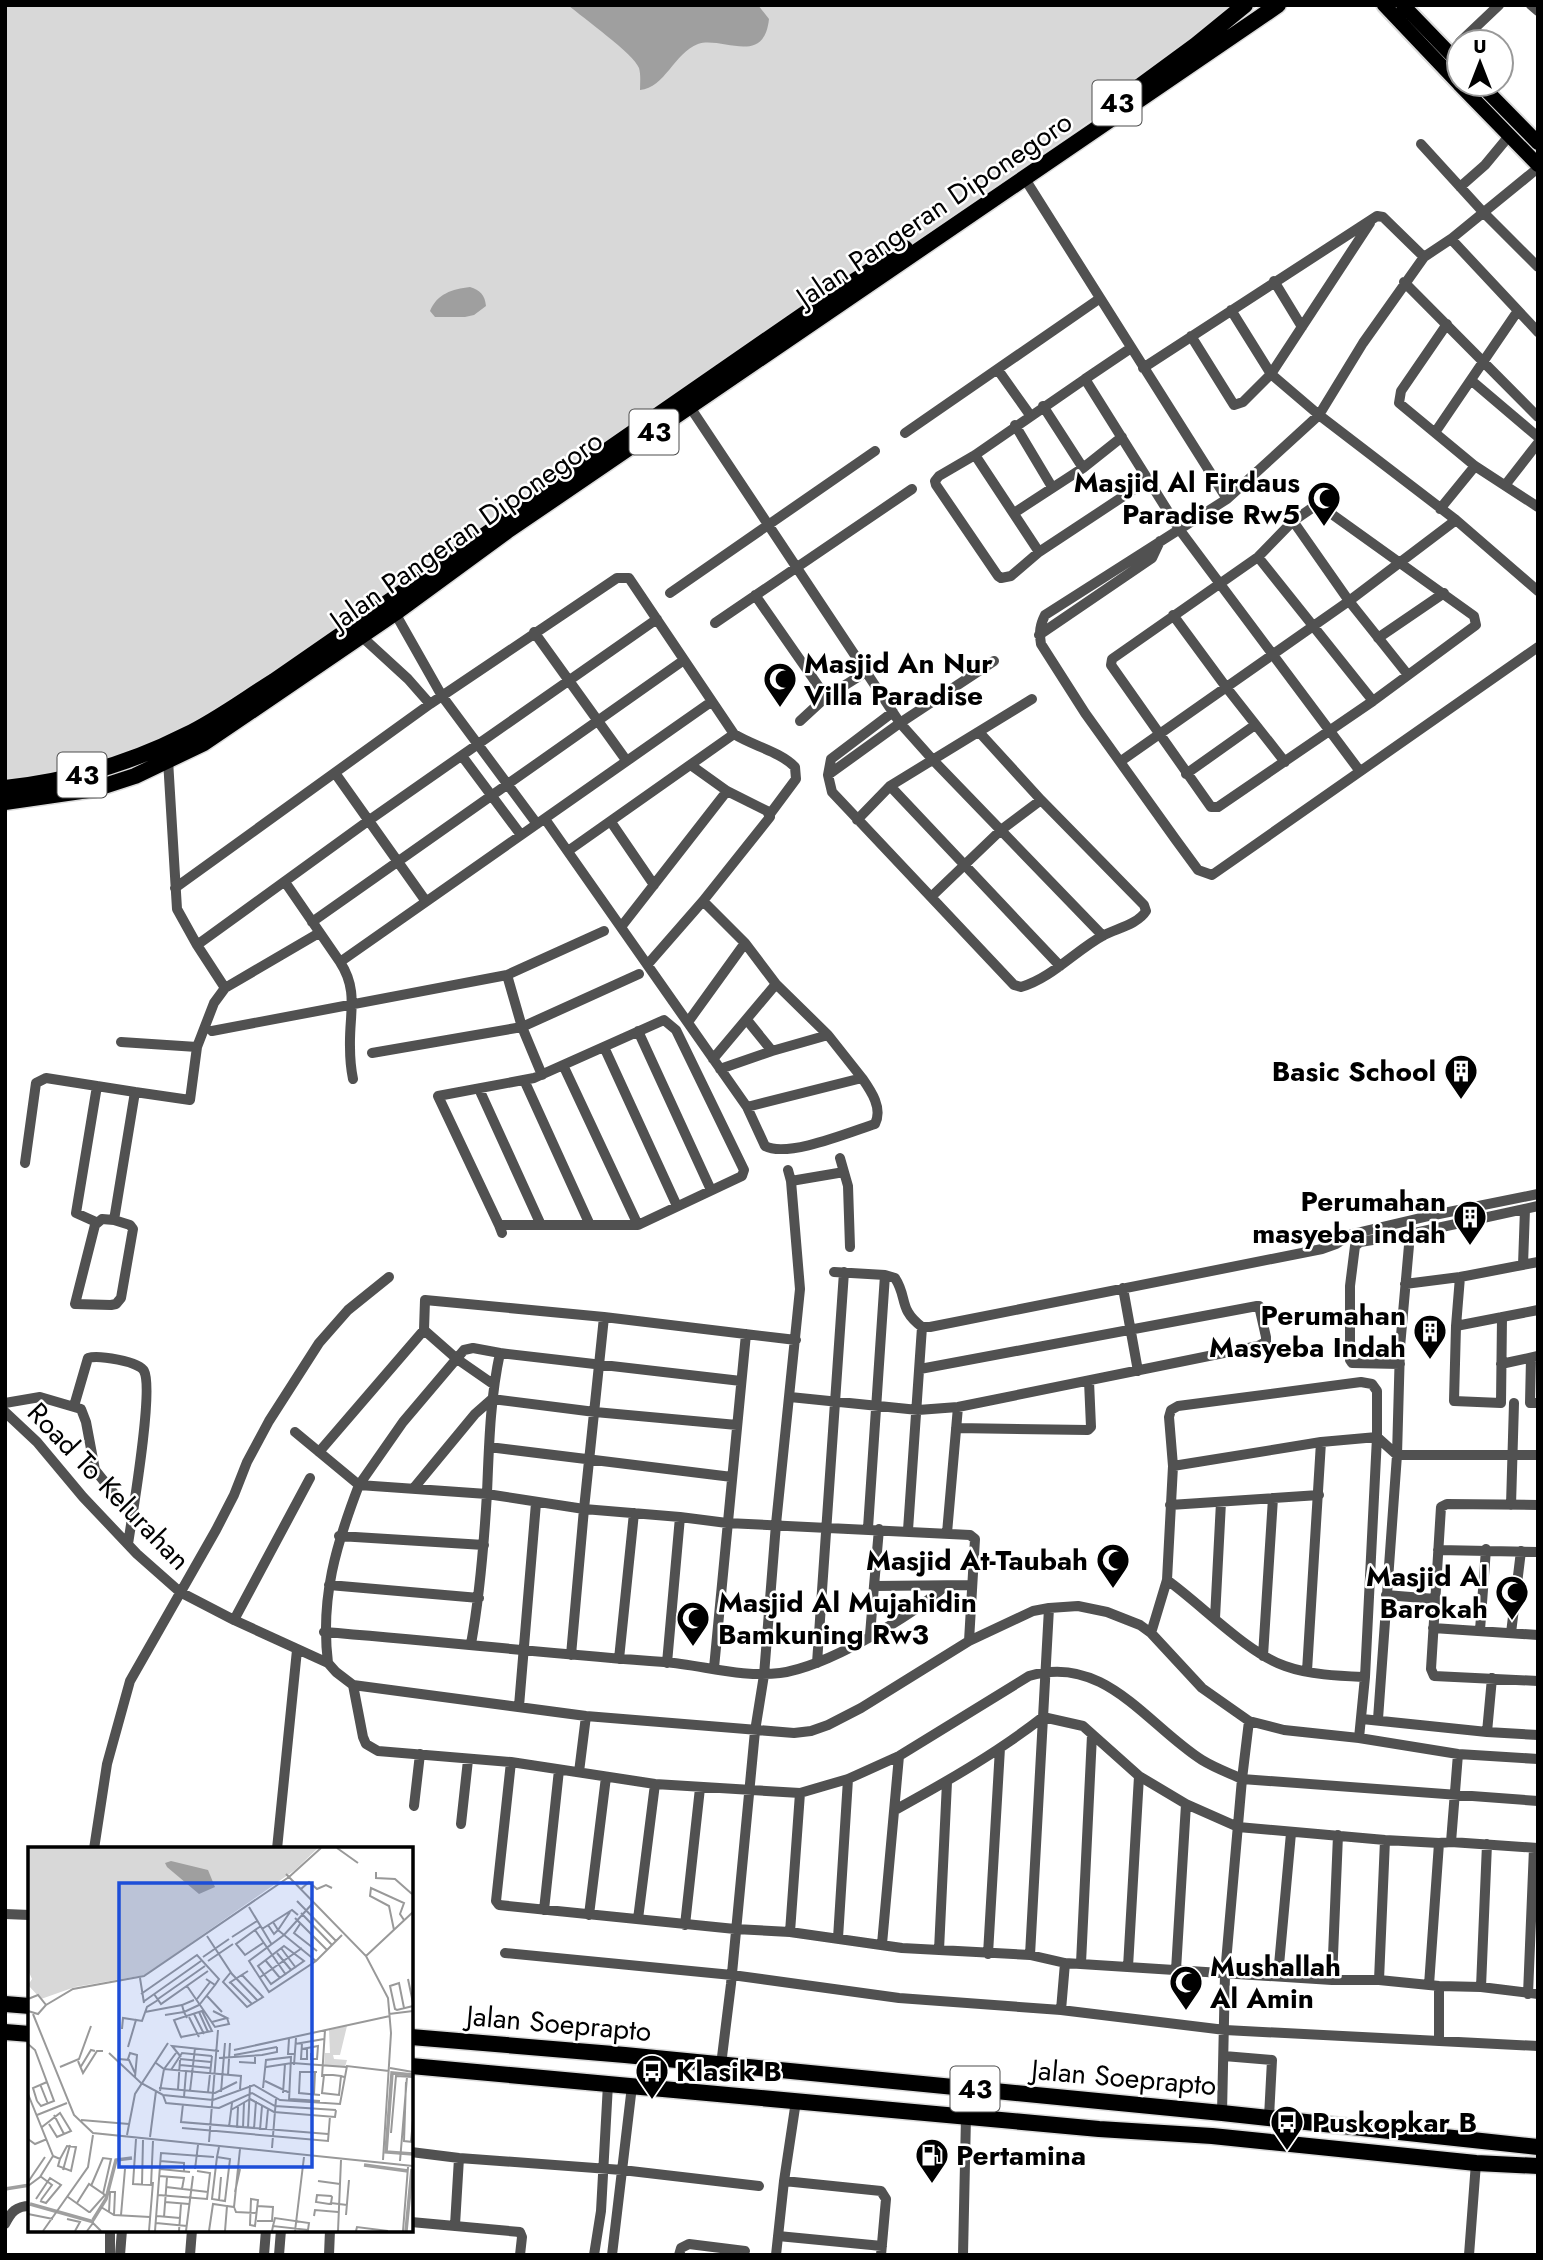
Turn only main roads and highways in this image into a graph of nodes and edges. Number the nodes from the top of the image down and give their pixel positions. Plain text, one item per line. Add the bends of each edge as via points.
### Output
1 (1245, 5) edge
2 (1278, 5) edge
3 (1384, 5) edge
4 (1403, 5) edge
5 (1445, 40) edge
6 (1445, 68) edge
7 (1473, 98) edge
8 (1494, 98) edge
9 (1538, 143) edge
10 (1538, 167) edge
11 (5, 788) edge
12 (5, 802) edge
13 (5, 2004) edge
14 (28, 2006) edge
15 (5, 2032) edge
16 (28, 2034) edge
17 (413, 2037) edge
18 (413, 2066) edge
19 (1536, 2146) edge
20 (1536, 2166) edge

1 - 11 highway, Jalan Pangeran Diponegoro / 43 via 1058,145 798,318 274,681 189,734 126,762 78,776
2 - 12 highway, Jalan Pangeran Diponegoro / 43 via 204,743 135,776 95,789
3 - 6 main road
4 - 5 main road
7 - 10 main road
8 - 9 main road
13 - 14 highway
15 - 16 highway
17 - 19 highway, Jalan Soeprapto / 43
18 - 20 highway, Jalan Soeprapto / 43
19 - 20 highway

